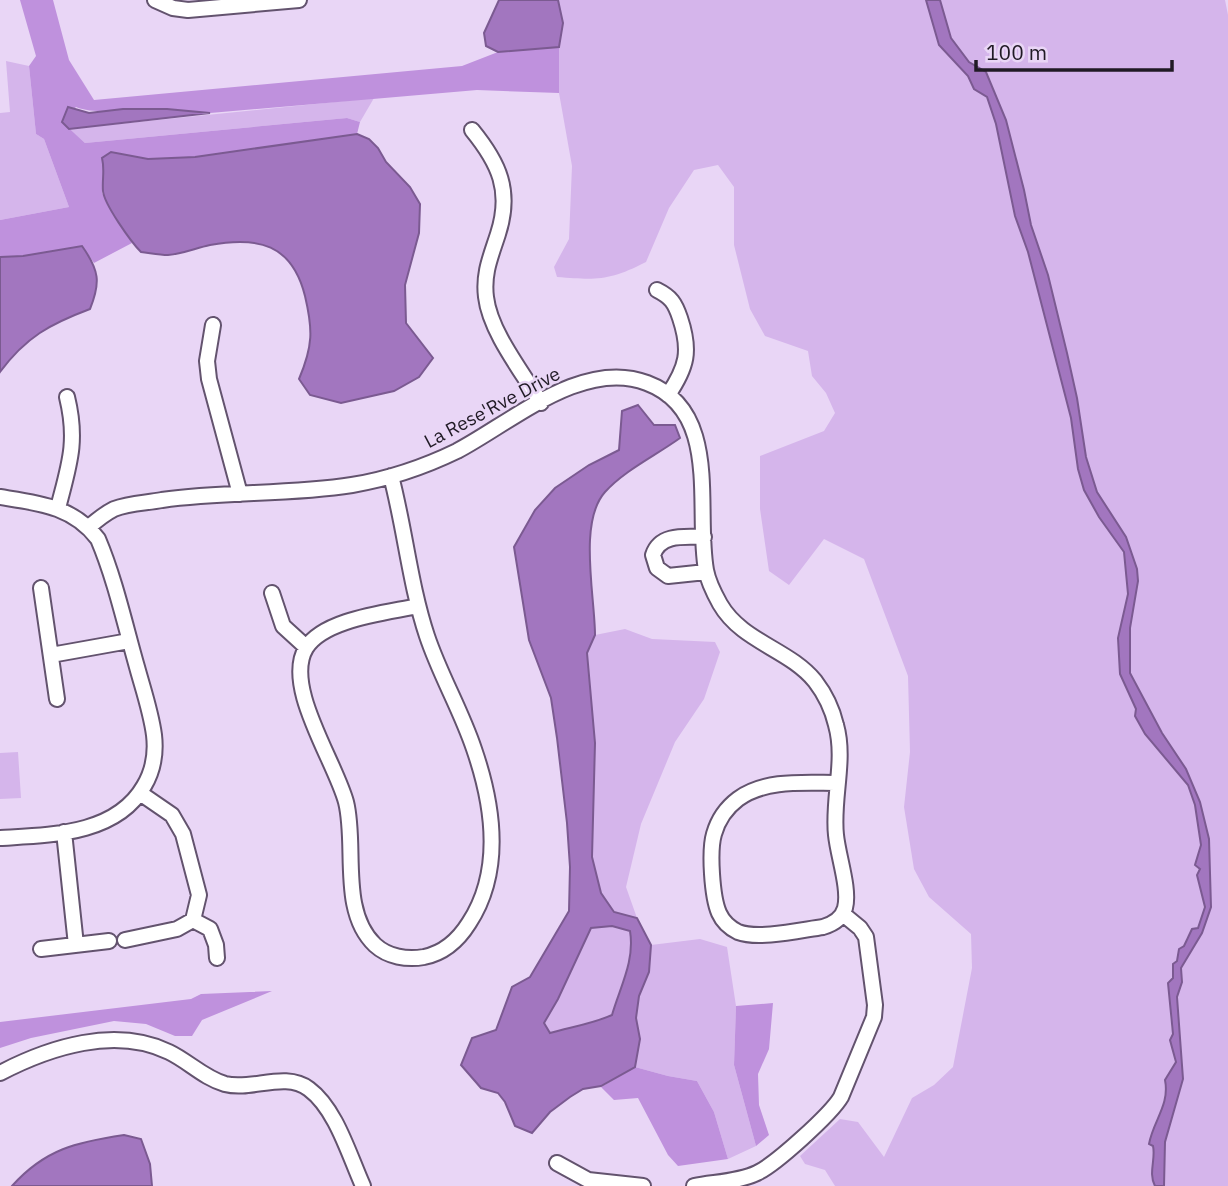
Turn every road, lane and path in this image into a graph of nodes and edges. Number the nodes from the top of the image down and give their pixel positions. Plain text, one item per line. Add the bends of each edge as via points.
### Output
1 (155, 0) edge
2 (299, 0) edge
3 (472, 130) dead end
4 (657, 290) dead end
5 (213, 326) dead end
6 (668, 395) junction
7 (67, 397) dead end
8 (541, 403) junction
9 (391, 476) junction
10 (240, 494) junction
11 (0, 497) edge
12 (58, 508) junction
13 (89, 527) junction
14 (704, 537) junction
15 (706, 572) junction
16 (41, 588) dead end
17 (272, 593) dead end
18 (418, 606) junction
19 (130, 641) junction
20 (306, 647) junction
21 (51, 655) junction
22 (57, 699) dead end
23 (837, 783) junction
24 (140, 793) junction
25 (64, 832) junction
26 (0, 838) edge
27 (843, 914) junction
28 (193, 920) junction
29 (125, 940) dead end
30 (109, 941) dead end
31 (76, 945) junction
32 (41, 949) dead end
33 (217, 958) dead end
34 (0, 1073) edge
35 (557, 1163) dead end
36 (758, 1179) edge
37 (363, 1186) edge
38 (643, 1186) edge
39 (694, 1186) edge

1 - 2 street via 188,10
3 - 8 street via 494,160 503,189 503,216 485,270 487,305
4 - 6 street via 675,303 687,340 685,364
5 - 10 street via 209,379
6 - 8 street, La Rese'Rve Drive via 635,379 603,376 576,383
6 - 14 street, La Rese'Rve Drive via 695,433
7 - 12 street via 73,448
8 - 9 street, La Rese'Rve Drive via 451,454
9 - 10 street, La Rese'Rve Drive via 315,490
9 - 18 street
10 - 13 street, La Rese'Rve Drive via 125,506
11 - 12 street
12 - 13 street
13 - 19 street via 103,552
14 - 15 street, La Rese'Rve Drive
14 - 15 street via 666,540 653,555 657,568 667,576
15 - 23 street, La Rese'Rve Drive via 733,620 800,667 824,693 840,745
16 - 21 street
17 - 20 street via 283,626
18 - 20 street via 338,625
18 - 20 street via 427,638 468,729 491,824 488,875 474,916 451,944 428,956 400,957 384,952 373,944 359,919 347,805 300,690
19 - 21 street
19 - 24 street via 154,734 153,765
21 - 22 street
23 - 27 street, La Rese'Rve Drive via 835,835 846,898
23 - 27 street via 776,785 750,792 718,822 711,852 717,904 732,929 751,934 823,927
24 - 25 street via 111,819
24 - 28 street via 164,808 183,834 199,895
25 - 26 street
25 - 31 street
27 - 36 street via 866,937 874,1017 835,1107
28 - 29 street via 177,929
28 - 33 street via 210,929
30 - 31 street
31 - 32 street
34 - 37 street via 57,1049 124,1040 160,1047 224,1084 302,1084 328,1108
35 - 38 street via 588,1180
36 - 39 street

